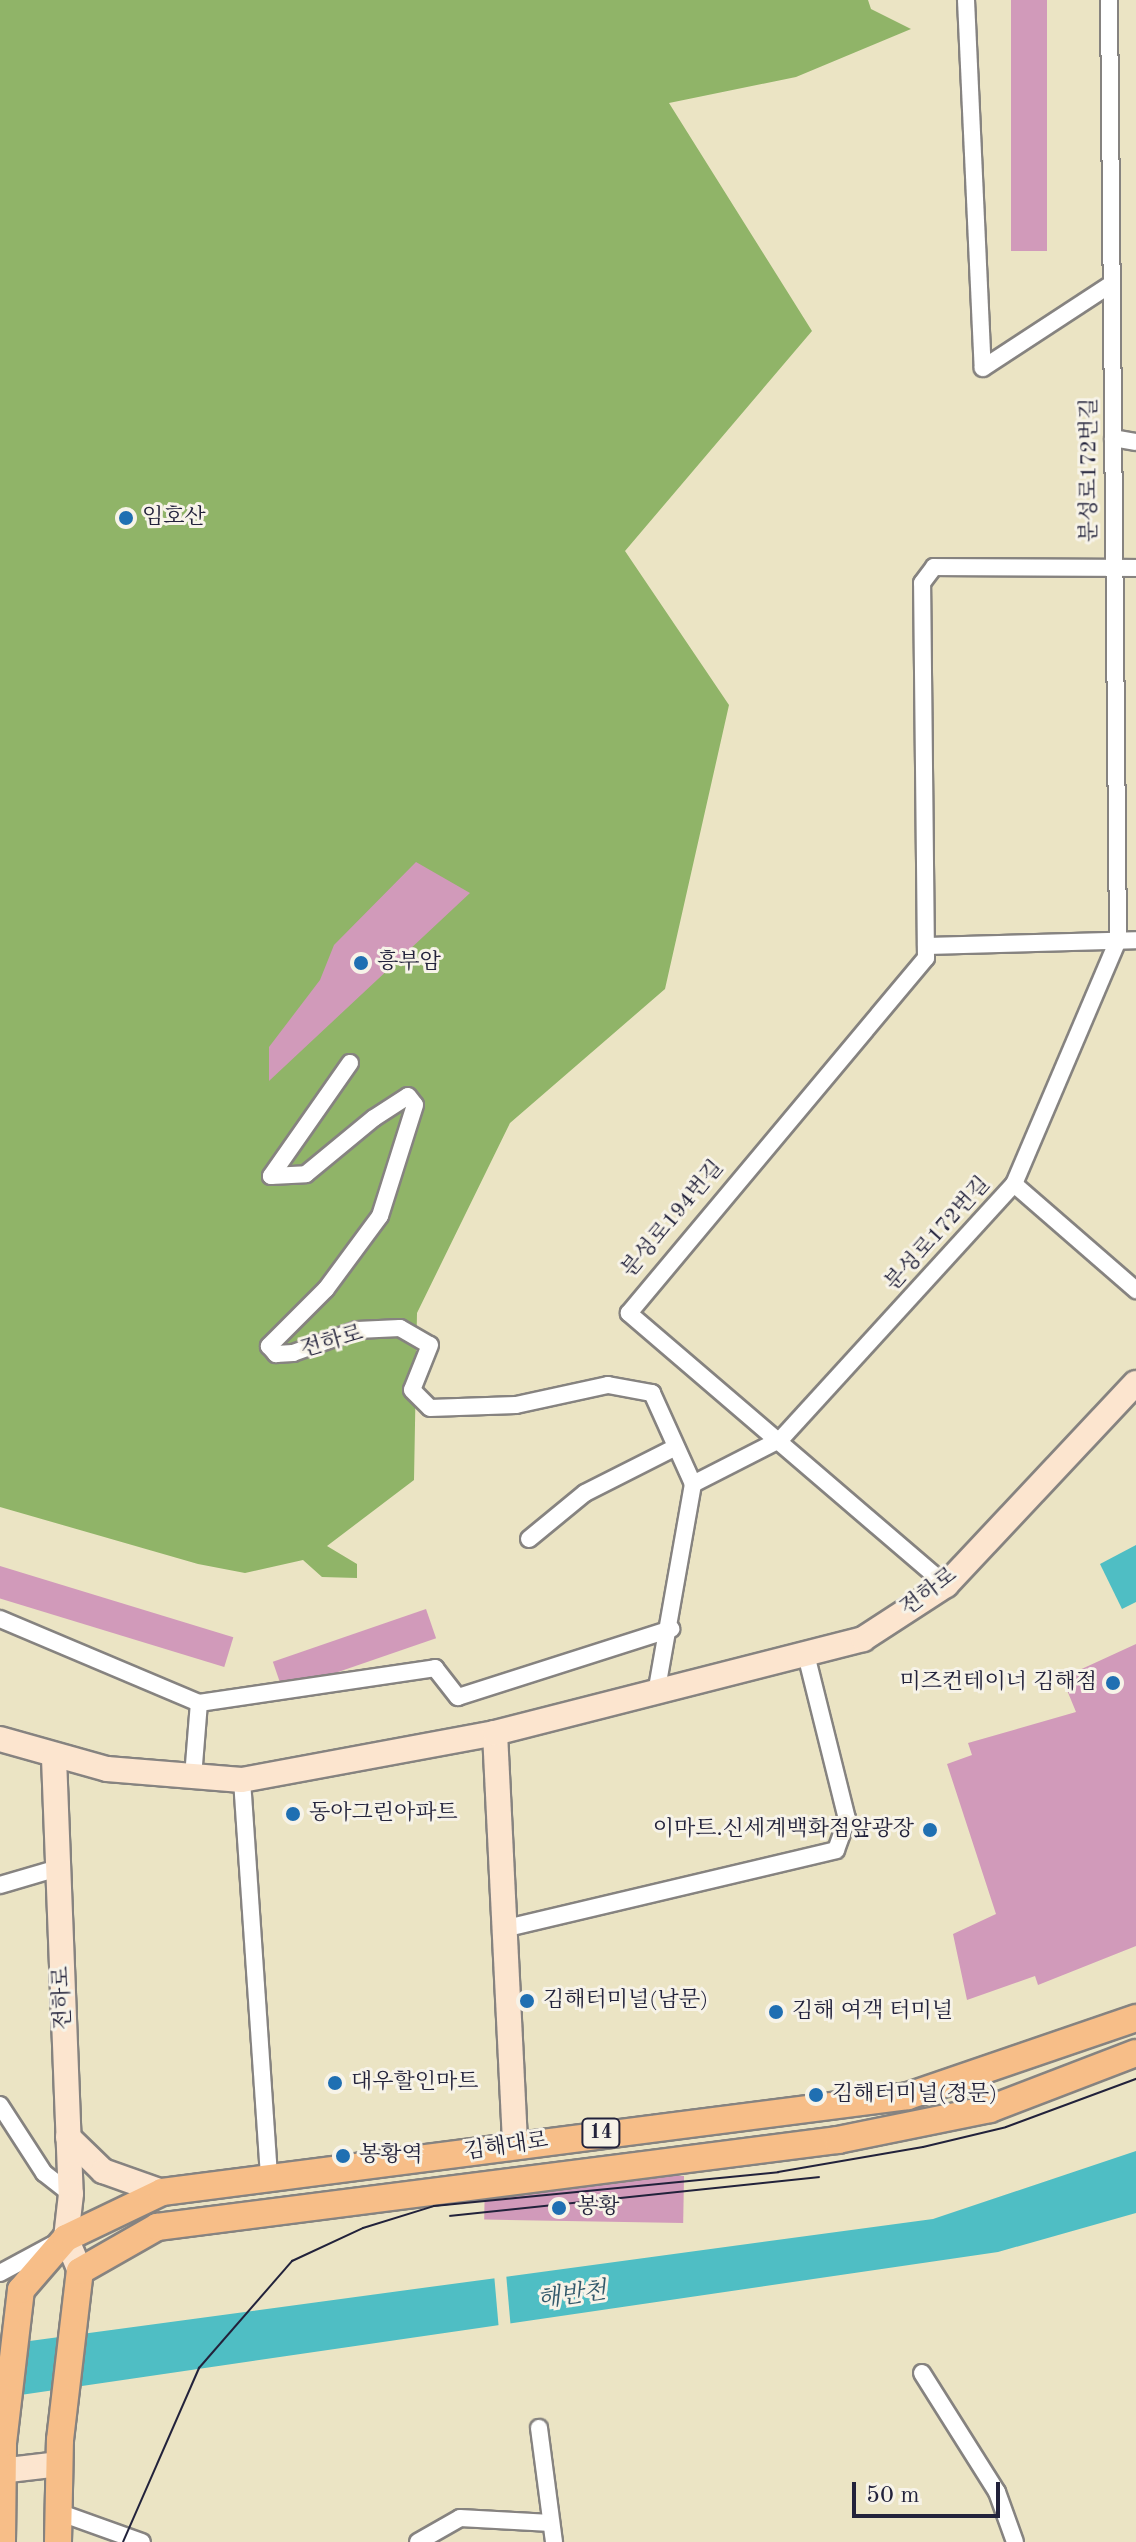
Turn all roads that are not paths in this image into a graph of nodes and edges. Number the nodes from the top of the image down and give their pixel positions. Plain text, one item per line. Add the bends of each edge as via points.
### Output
1 (966, 0) edge
2 (1109, 0) edge
3 (1110, 285) junction
4 (1113, 438) junction
5 (1136, 442) edge
6 (1113, 568) junction
7 (1136, 568) edge
8 (1118, 940) junction
9 (1136, 940) edge
10 (926, 946) junction
11 (350, 1063) dead end
12 (1014, 1184) junction
13 (1136, 1290) edge
14 (1136, 1383) edge
15 (781, 1439) junction
16 (674, 1448) junction
17 (693, 1484) junction
18 (529, 1539) dead end
19 (946, 1585) junction
20 (0, 1619) edge
21 (671, 1629) junction
22 (806, 1654) junction
23 (656, 1694) junction
24 (199, 1703) junction
25 (495, 1733) junction
26 (0, 1739) edge
27 (54, 1758) junction
28 (193, 1777) junction
29 (242, 1780) junction
30 (58, 1868) junction
31 (0, 1885) edge
32 (507, 1928) junction
33 (1136, 2018) edge
34 (1136, 2053) edge
35 (0, 2105) edge
36 (68, 2137) junction
37 (515, 2146) junction
38 (269, 2175) junction
39 (162, 2192) junction
40 (71, 2194) junction
41 (66, 2238) junction
42 (80, 2271) junction
43 (0, 2273) edge
44 (922, 2373) dead end
45 (539, 2428) dead end
46 (60, 2452) junction
47 (1, 2471) edge
48 (58, 2512) junction
49 (551, 2523) junction
50 (2, 2542) edge
51 (58, 2542) edge
52 (142, 2542) edge
53 (418, 2542) edge
54 (554, 2542) edge
55 (1015, 2542) edge

1 - 3 street via 983,368
2 - 3 street, 분성로172번길
3 - 4 street, 분성로172번길
4 - 5 street
4 - 6 street, 분성로172번길
6 - 7 street, 분성로194번길
6 - 8 street, 분성로172번길
6 - 10 street, 분성로194번길 via 934,567 922,583
8 - 9 street
8 - 10 street
8 - 12 street, 분성로172번길
10 - 15 street, 분성로194번길 via 926,958 629,1313
11 - 16 street, 전하로 via 271,1176 306,1174 408,1096 415,1105 380,1216 326,1289 281,1327 269,1346 276,1354 357,1330 400,1328 430,1345 412,1390 430,1408 516,1405 608,1385 652,1393
12 - 13 street
12 - 15 street, 분성로172번길
14 - 19 main road, 전하로
15 - 17 street
15 - 19 street, 분성로194번길
16 - 17 street, 전하로
16 - 18 street via 585,1493
17 - 21 street
19 - 22 main road, 전하로 via 863,1639
20 - 24 street
21 - 23 street
21 - 24 street via 458,1697 435,1668
22 - 23 main road, 전하로
22 - 32 street via 847,1819 836,1850
23 - 25 main road, 전하로
24 - 28 street
25 - 29 main road, 전하로
25 - 32 main road
26 - 27 main road, 전하로
27 - 28 main road, 전하로
27 - 30 main road, 전하로
28 - 29 main road, 전하로
29 - 38 street
30 - 31 street
30 - 36 main road, 전하로
32 - 37 main road
33 - 37 main road, 김해대로 / 14 via 908,2096
34 - 42 main road, 김해대로 via 990,2109 838,2140 157,2227
35 - 40 street via 44,2173
36 - 39 main road via 103,2171
36 - 40 main road, 전하로
37 - 38 main road, 김해대로 / 14
38 - 39 main road, 김해대로 / 14
39 - 41 main road, 김해대로 / 14
40 - 41 main road, 전하로
41 - 42 main road
41 - 43 street
41 - 47 main road, 14 via 21,2290
42 - 46 main road
44 - 55 street via 997,2492
45 - 49 street
46 - 47 main road
46 - 48 main road
47 - 50 main road, 14
48 - 51 main road
48 - 52 street
49 - 53 street via 460,2518
49 - 54 street

